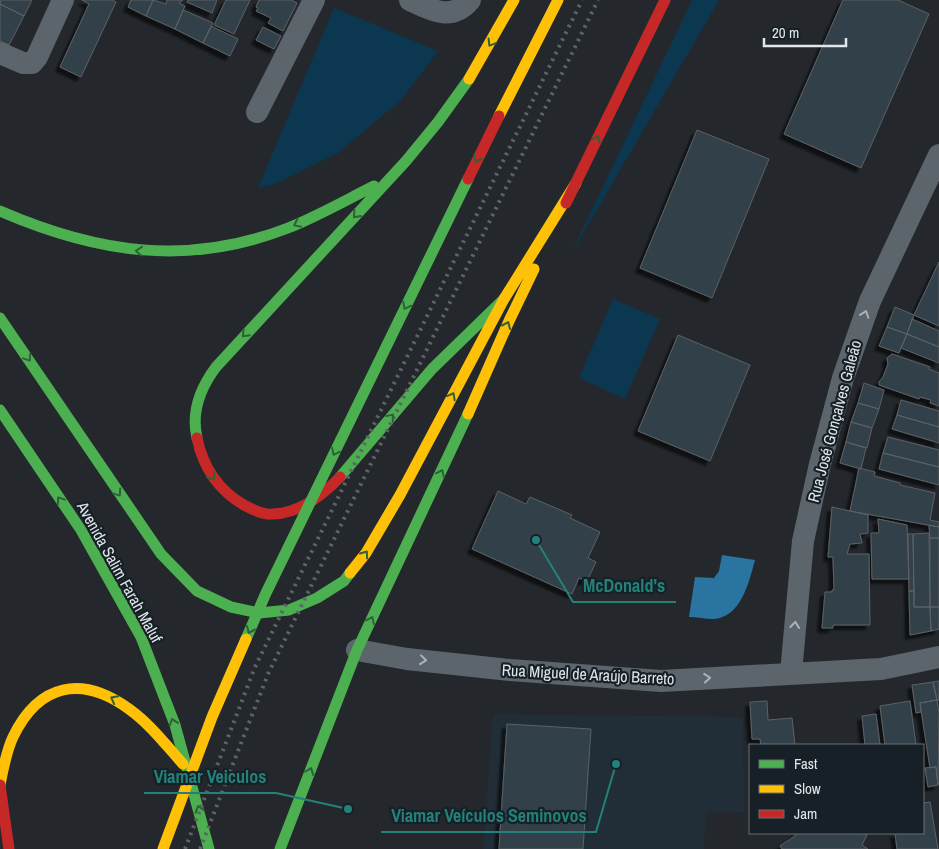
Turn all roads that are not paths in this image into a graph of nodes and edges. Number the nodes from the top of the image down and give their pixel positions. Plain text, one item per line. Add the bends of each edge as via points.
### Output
1 (63, 0) edge
2 (314, 0) edge
3 (410, 0) edge
4 (470, 0) edge
5 (514, 0) edge
6 (558, 0) edge
7 (664, 0) edge
8 (0, 53) edge
9 (257, 112) dead end
10 (939, 155) edge
11 (388, 179) junction
12 (576, 183) junction
13 (0, 211) edge
14 (504, 299) junction
15 (0, 318) edge
16 (0, 410) edge
17 (357, 650) junction
18 (939, 657) edge
19 (791, 673) junction
20 (187, 769) junction
21 (0, 785) edge
22 (9, 849) edge
23 (163, 849) edge
24 (209, 849) edge
25 (280, 849) edge

1 - 8 street via 32,63
2 - 9 street
3 - 4 street via 450,13 458,11
5 -> 11 main road via 469,80 438,122
6 -> 23 main road, bridge via 266,593 212,717
12 -> 7 main road
19 -> 10 street, Rua José Gonçalves Galeão via 803,540 843,378 870,301
11 -> 13 main road via 288,228 245,242 200,250 155,252 110,248 67,237
11 -> 14 main road via 223,357 206,380 197,398 194,421 205,467 223,492 237,502 274,514 313,500 344,474 422,379
12 - 14 main road
17 -> 12 main road
15 -> 14 main road via 161,554 197,591 231,607 258,613 289,610 344,581 366,552 400,495
20 -> 16 main road, Avenida Salim Farah Maluf via 175,725 141,637 81,530
17 -> 19 street, Rua Miguel de Araújo Barreto via 510,670 660,681
25 -> 17 main road
18 - 19 street, Rua Miguel de Araújo Barreto via 882,669
20 -> 21 main road via 140,718 121,703 99,692 77,687 54,691 35,703 11,739
24 -> 20 main road, Avenida Salim Farah Maluf
21 - 22 main road

